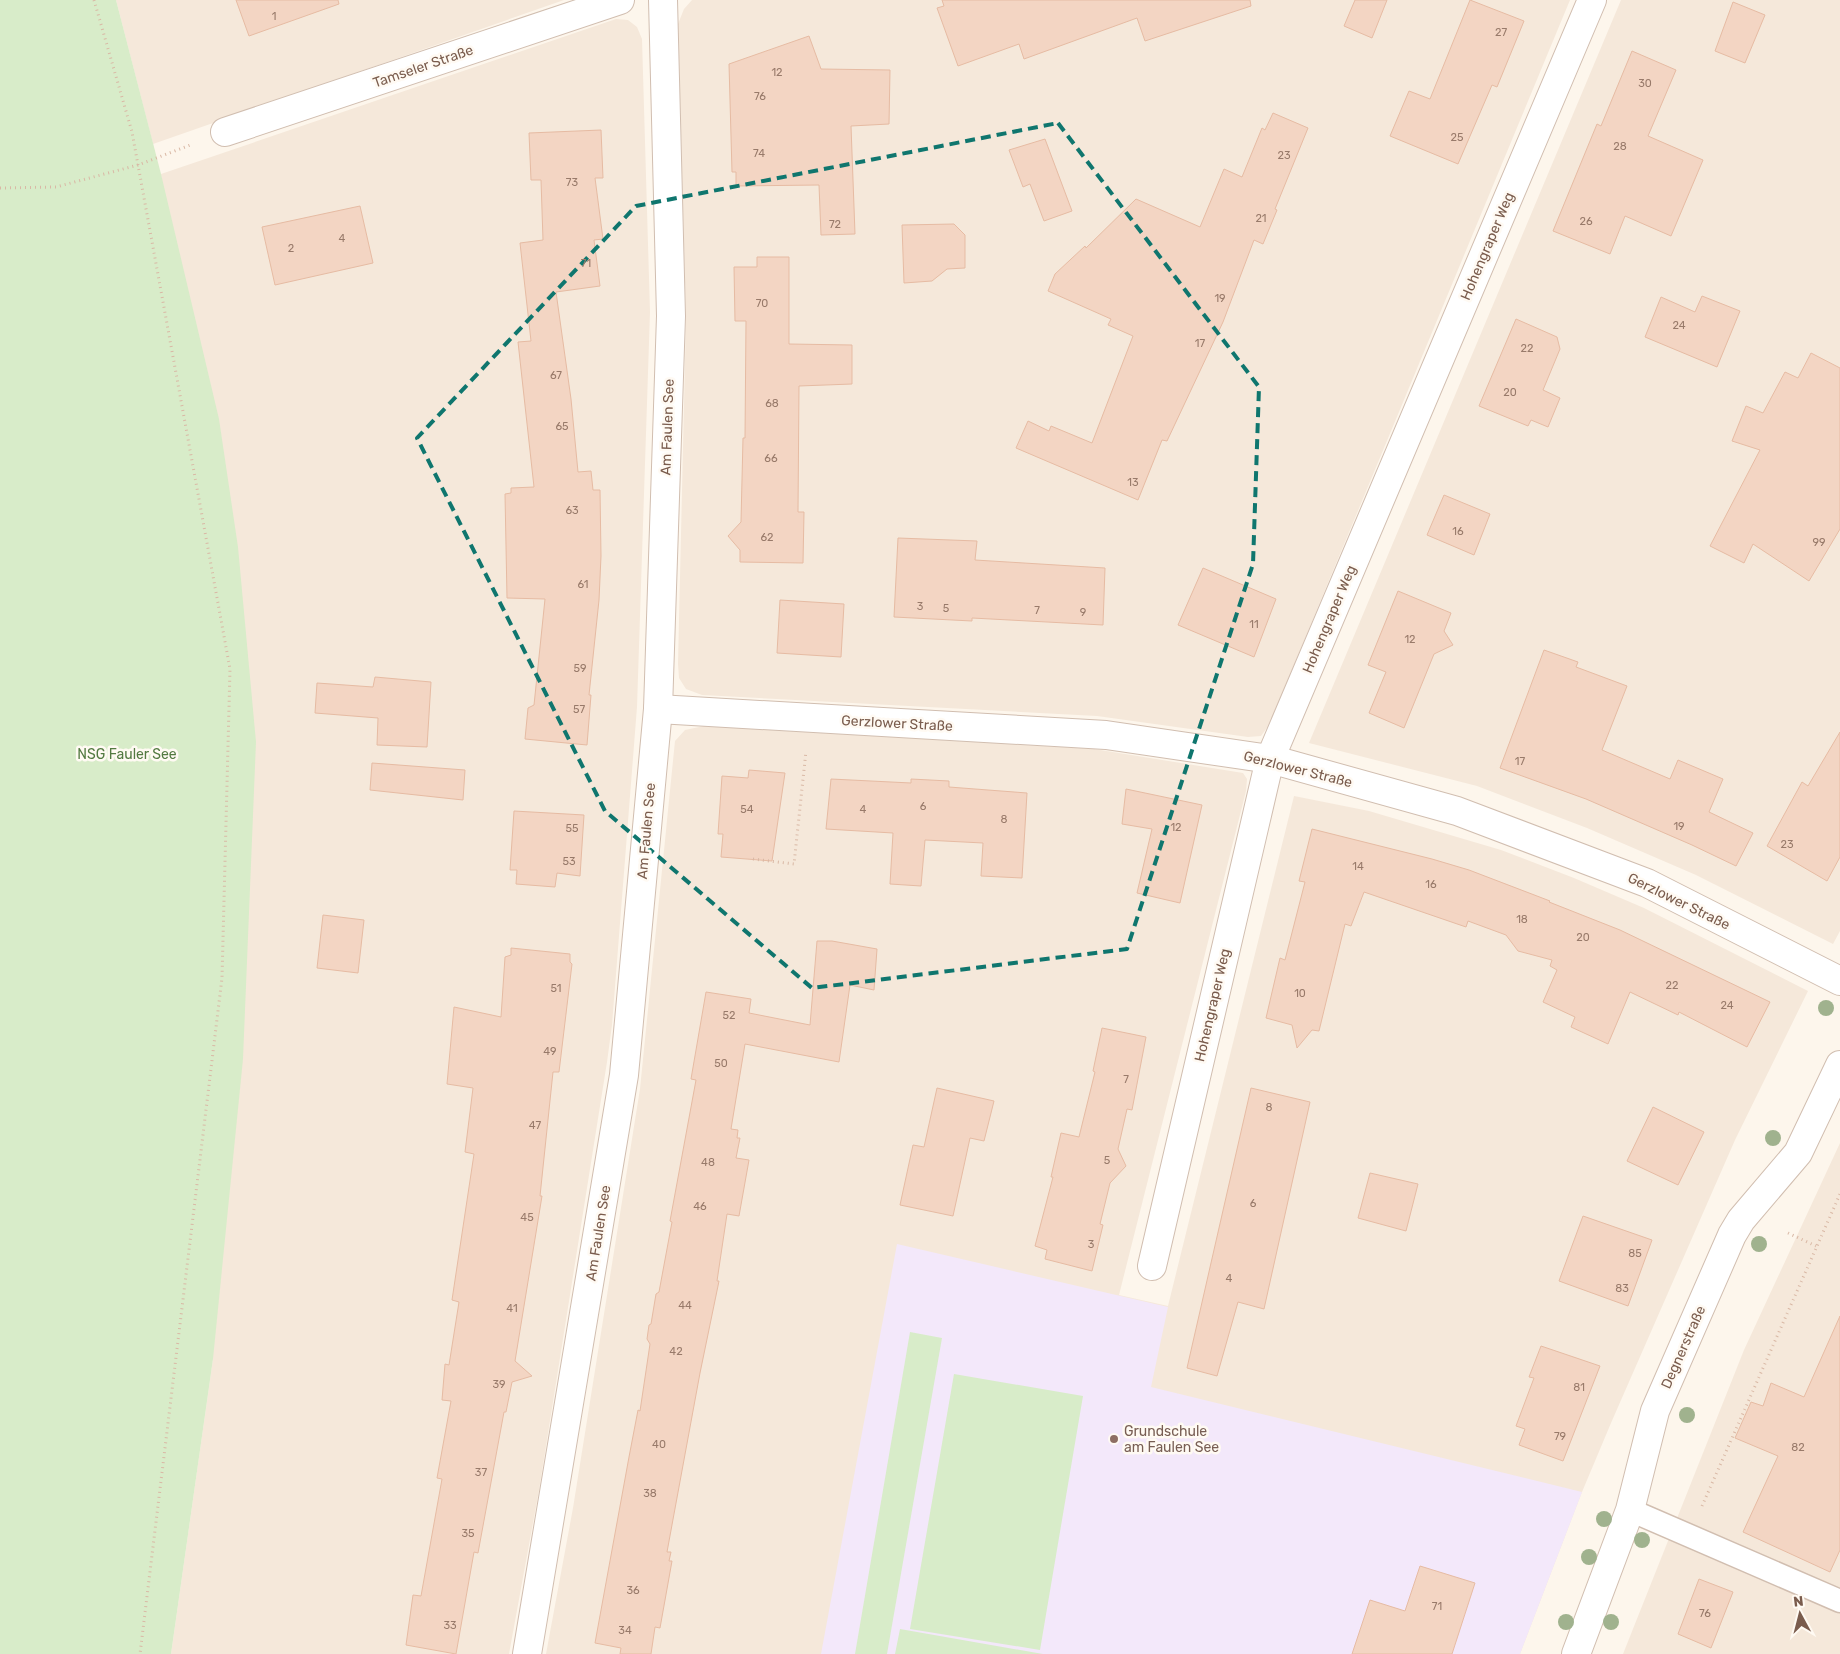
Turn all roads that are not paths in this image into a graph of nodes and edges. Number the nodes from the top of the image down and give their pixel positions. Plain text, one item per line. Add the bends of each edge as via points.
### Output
1 (620, 0) edge
2 (663, 0) edge
3 (1592, 0) edge
4 (225, 132) road end
5 (658, 709) junction
6 (1270, 759) junction
7 (1840, 981) edge
8 (1840, 1065) edge
9 (1152, 1266) dead end
10 (1630, 1510) junction
11 (1840, 1601) edge
12 (527, 1654) edge
13 (1576, 1654) edge

1 - 4 street, Tamseler Straße
2 - 5 street, Am Faulen See via 671,316
3 - 6 street, Hohengraper Weg
5 - 6 street, Gerzlower Straße via 1106,735
5 - 12 street, Am Faulen See via 624,1075
6 - 7 street, Gerzlower Straße via 1458,811 1647,884
6 - 9 street, Hohengraper Weg
8 - 10 street, Degnerstraße via 1798,1153 1732,1235 1655,1411
10 - 11 lane
10 - 13 street, Degnerstraße

